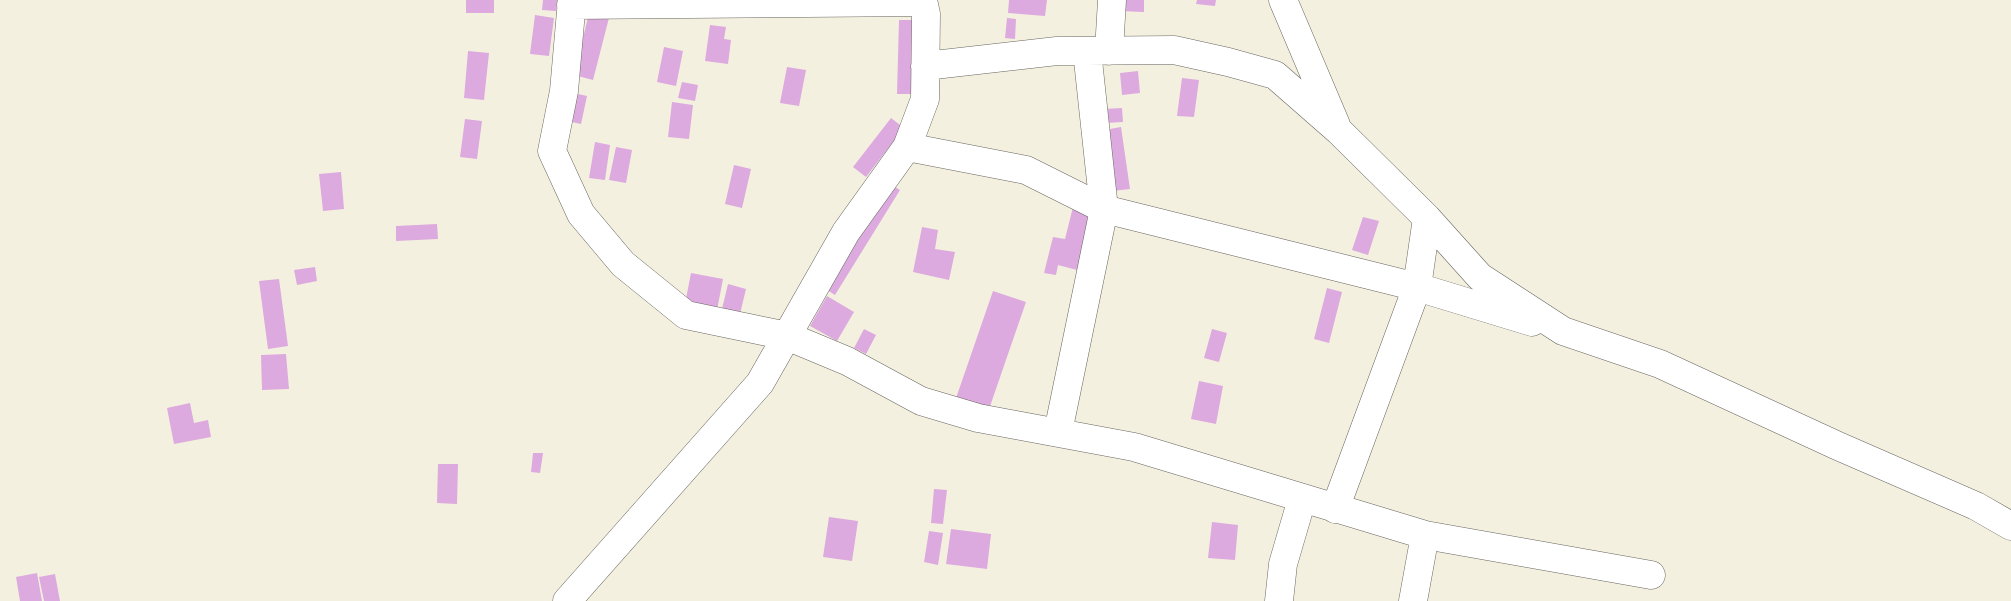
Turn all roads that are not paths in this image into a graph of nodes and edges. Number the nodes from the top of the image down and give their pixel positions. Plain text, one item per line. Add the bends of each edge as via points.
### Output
1 (1112, 0) edge
2 (1283, 0) edge
3 (923, 1) edge
4 (572, 2) edge
5 (1098, 51) junction
6 (925, 66) junction
7 (1338, 131) junction
8 (907, 147) junction
9 (1104, 209) junction
10 (1428, 218) junction
11 (1417, 287) junction
12 (1563, 331) junction
13 (787, 336) junction
14 (1058, 432) junction
15 (1302, 499) junction
16 (1335, 509) junction
17 (2011, 526) edge
18 (1425, 535) junction
19 (1651, 575) dead end
20 (567, 601) edge
21 (1279, 601) edge
22 (1413, 601) edge

1 - 5 street
2 - 7 street
3 - 4 street
3 - 6 street via 926,14
4 - 13 street via 564,91 552,151 581,214 623,264 686,315
5 - 6 street via 1057,52
5 - 7 street via 1174,50 1275,75
5 - 9 street
6 - 8 street via 925,100
7 - 10 street
8 - 9 street via 1026,170
8 - 13 street via 846,232
9 - 11 street
9 - 14 street
10 - 11 street
10 - 12 street via 1480,277
11 - 12 street
11 - 16 street
12 - 17 street via 1660,364 1976,506
13 - 14 street via 847,361 921,401 978,418
13 - 20 street via 760,383
14 - 15 street via 1134,446
15 - 16 street
15 - 21 street via 1283,564
16 - 18 street
18 - 19 street
18 - 22 street

